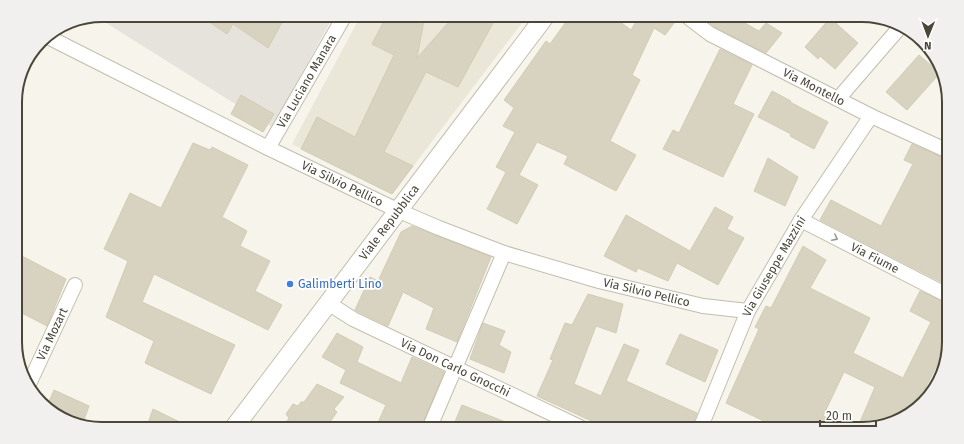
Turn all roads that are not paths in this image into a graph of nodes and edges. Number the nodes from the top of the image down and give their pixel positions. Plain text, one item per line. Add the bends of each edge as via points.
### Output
1 (341, 22) edge
2 (541, 22) edge
3 (694, 22) edge
4 (897, 30) edge
5 (52, 39) edge
6 (838, 99) junction
7 (871, 116) junction
8 (268, 148) junction
9 (942, 148) edge
10 (397, 210) junction
11 (801, 220) junction
12 (504, 253) junction
13 (75, 285) dead end
14 (942, 292) edge
15 (328, 303) junction
16 (748, 312) junction
17 (456, 367) junction
18 (31, 378) edge
19 (237, 422) edge
20 (432, 422) edge
21 (570, 422) edge
22 (703, 422) edge

1 - 8 street, Via Luciano Manara
2 - 10 street, Viale Repubblica
3 - 6 street, Via Montello via 710,34
4 - 6 street
5 - 8 street, Via Silvio Pellico
6 - 7 street, Via Montello
7 - 9 street, Via Montello
7 - 11 street, Via Giuseppe Mazzini
8 - 10 street, Via Silvio Pellico
10 - 12 street, Via Silvio Pellico
10 - 15 street, Viale Repubblica
11 -> 14 street, Via Fiume
11 - 16 street, Via Giuseppe Mazzini
12 - 16 street, Via Silvio Pellico via 599,281 711,307
12 - 17 street
13 - 18 street, Via Mozart
15 - 17 street, Via Don Carlo Gnocchi via 353,320
15 - 19 street, Viale Repubblica
16 - 22 street, Via Giuseppe Mazzini
17 - 20 street
17 - 21 street, Via Don Carlo Gnocchi

